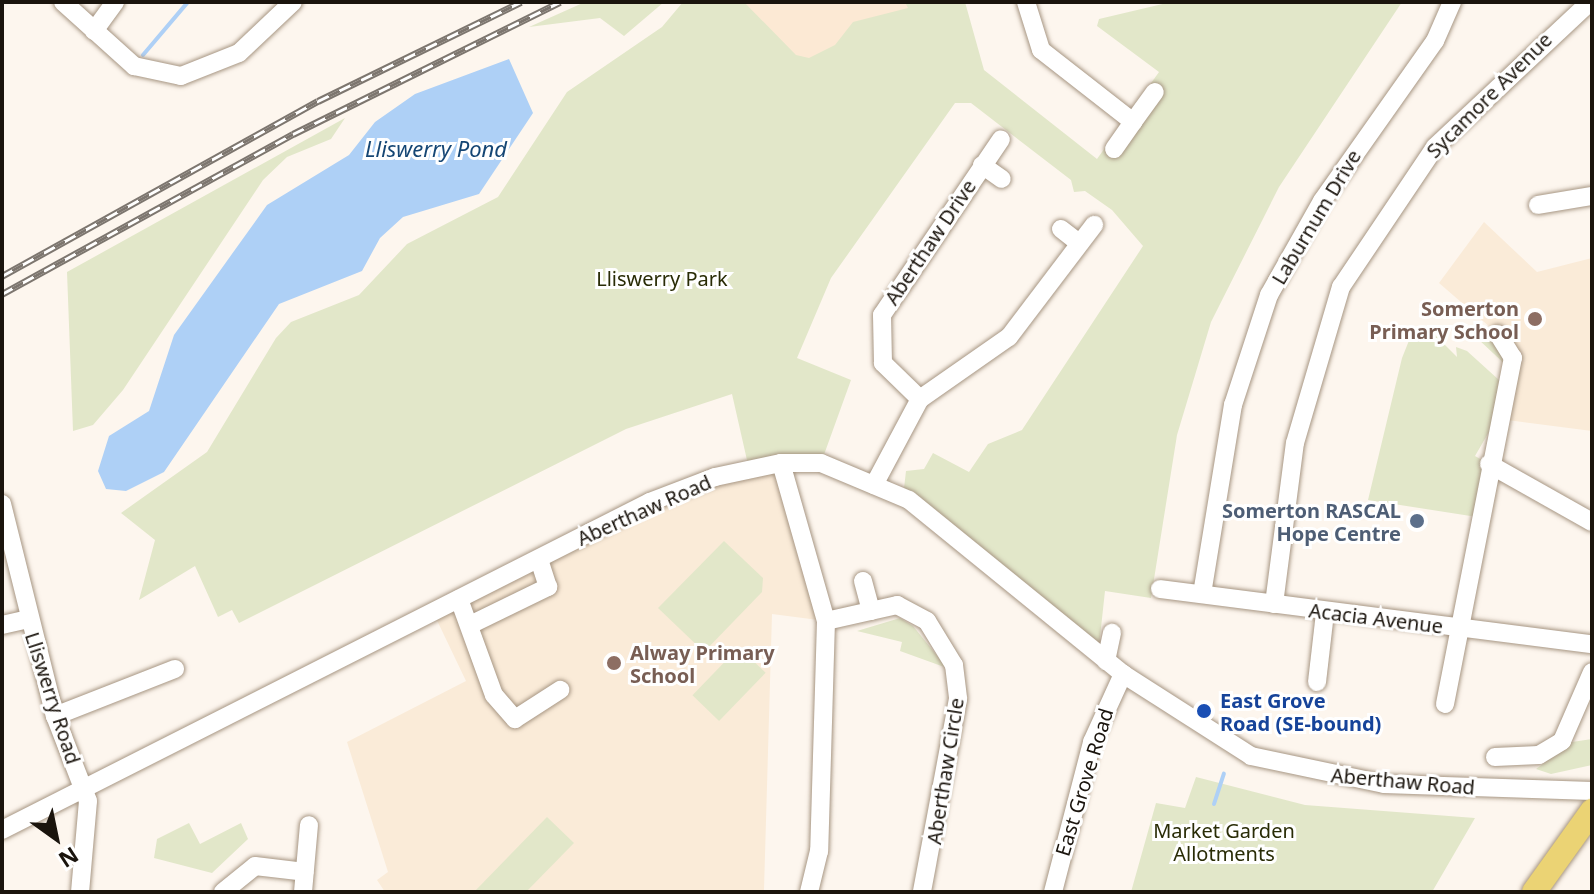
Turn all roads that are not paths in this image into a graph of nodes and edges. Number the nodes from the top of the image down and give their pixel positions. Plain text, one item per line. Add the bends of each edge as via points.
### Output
1 (63, 2) edge
2 (115, 2) edge
3 (293, 2) edge
4 (1026, 2) edge
5 (1452, 2) edge
6 (1590, 2) edge
7 (94, 31) junction
8 (1155, 92) dead end
9 (1133, 122) junction
10 (1001, 139) dead end
11 (1114, 149) dead end
12 (982, 165) junction
13 (1002, 179) dead end
14 (1592, 196) edge
15 (1538, 205) dead end
16 (1094, 225) dead end
17 (1061, 229) dead end
18 (1079, 243) junction
19 (1498, 334) dead end
20 (920, 399) junction
21 (781, 463) junction
22 (1489, 464) junction
23 (874, 485) junction
24 (2, 504) edge
25 (1592, 522) edge
26 (539, 559) junction
27 (863, 581) dead end
28 (1160, 589) dead end
29 (1202, 594) junction
30 (459, 599) junction
31 (1274, 604) junction
32 (871, 611) junction
33 (1325, 613) junction
34 (27, 619) junction
35 (826, 621) junction
36 (472, 624) junction
37 (2, 625) edge
38 (1455, 628) junction
39 (1112, 633) dead end
40 (1592, 644) edge
41 (1106, 661) junction
42 (175, 669) dead end
43 (1592, 672) edge
44 (1123, 674) junction
45 (1317, 682) dead end
46 (560, 690) dead end
47 (1445, 704) dead end
48 (55, 716) junction
49 (1495, 757) dead end
50 (84, 788) junction
51 (1592, 791) edge
52 (1592, 811) edge
53 (309, 825) dead end
54 (2, 830) edge
55 (305, 872) junction
56 (80, 892) edge
57 (223, 892) edge
58 (303, 892) edge
59 (809, 892) edge
60 (922, 892) edge
61 (1053, 892) edge
62 (1534, 892) edge

1 - 7 street
2 - 7 street
3 - 7 street via 239,53 195,75 147,73
4 - 9 street via 1041,50
5 - 29 street, Laburnum Drive via 1435,41 1322,201 1269,295 1233,405
6 - 31 street, Sycamore Avenue via 1435,147 1341,287 1295,443
8 - 9 street
9 - 11 street
10 - 12 street, Aberthaw Drive
12 - 13 street, Aberthaw Drive
12 - 20 street, Aberthaw Drive via 882,315 883,363
14 - 15 street
16 - 18 street
17 - 18 street
18 - 20 street via 1009,337
19 - 22 street via 1513,358
20 - 23 street
21 - 23 street, Aberthaw Road via 821,463
21 - 26 street, Aberthaw Road via 693,484
21 - 35 street
22 - 25 street
22 - 38 street
23 - 41 street, Aberthaw Road via 956,533
24 - 34 street, Lliswerry Road
26 - 30 street, Aberthaw Road
26 - 36 street via 548,587
27 - 32 street
28 - 29 street, Acacia Avenue
29 - 31 street, Acacia Avenue
30 - 36 street
30 - 50 street, Aberthaw Road
31 - 33 street, Acacia Avenue
32 - 35 street, Aberthaw Circle
32 - 60 street, Aberthaw Circle via 897,605 914,611 946,648 958,683
33 - 38 street, Acacia Avenue
33 - 45 street
34 - 37 street
34 - 48 street, Lliswerry Road
35 - 59 street via 819,851
36 - 46 street via 494,695 515,719
38 - 40 street, Acacia Avenue
38 - 47 street
39 - 41 street
41 - 44 street, Aberthaw Road
42 - 48 street
43 - 49 street via 1562,741 1539,755
44 - 51 street, Aberthaw Road via 1251,756 1326,776
44 - 61 street, East Grove Road via 1092,742
48 - 50 street, Lliswerry Road
50 - 54 street, Aberthaw Road
50 - 56 street, Lliswerry Road via 90,830
52 - 62 main road
53 - 55 street
55 - 57 street via 255,866
55 - 58 street

